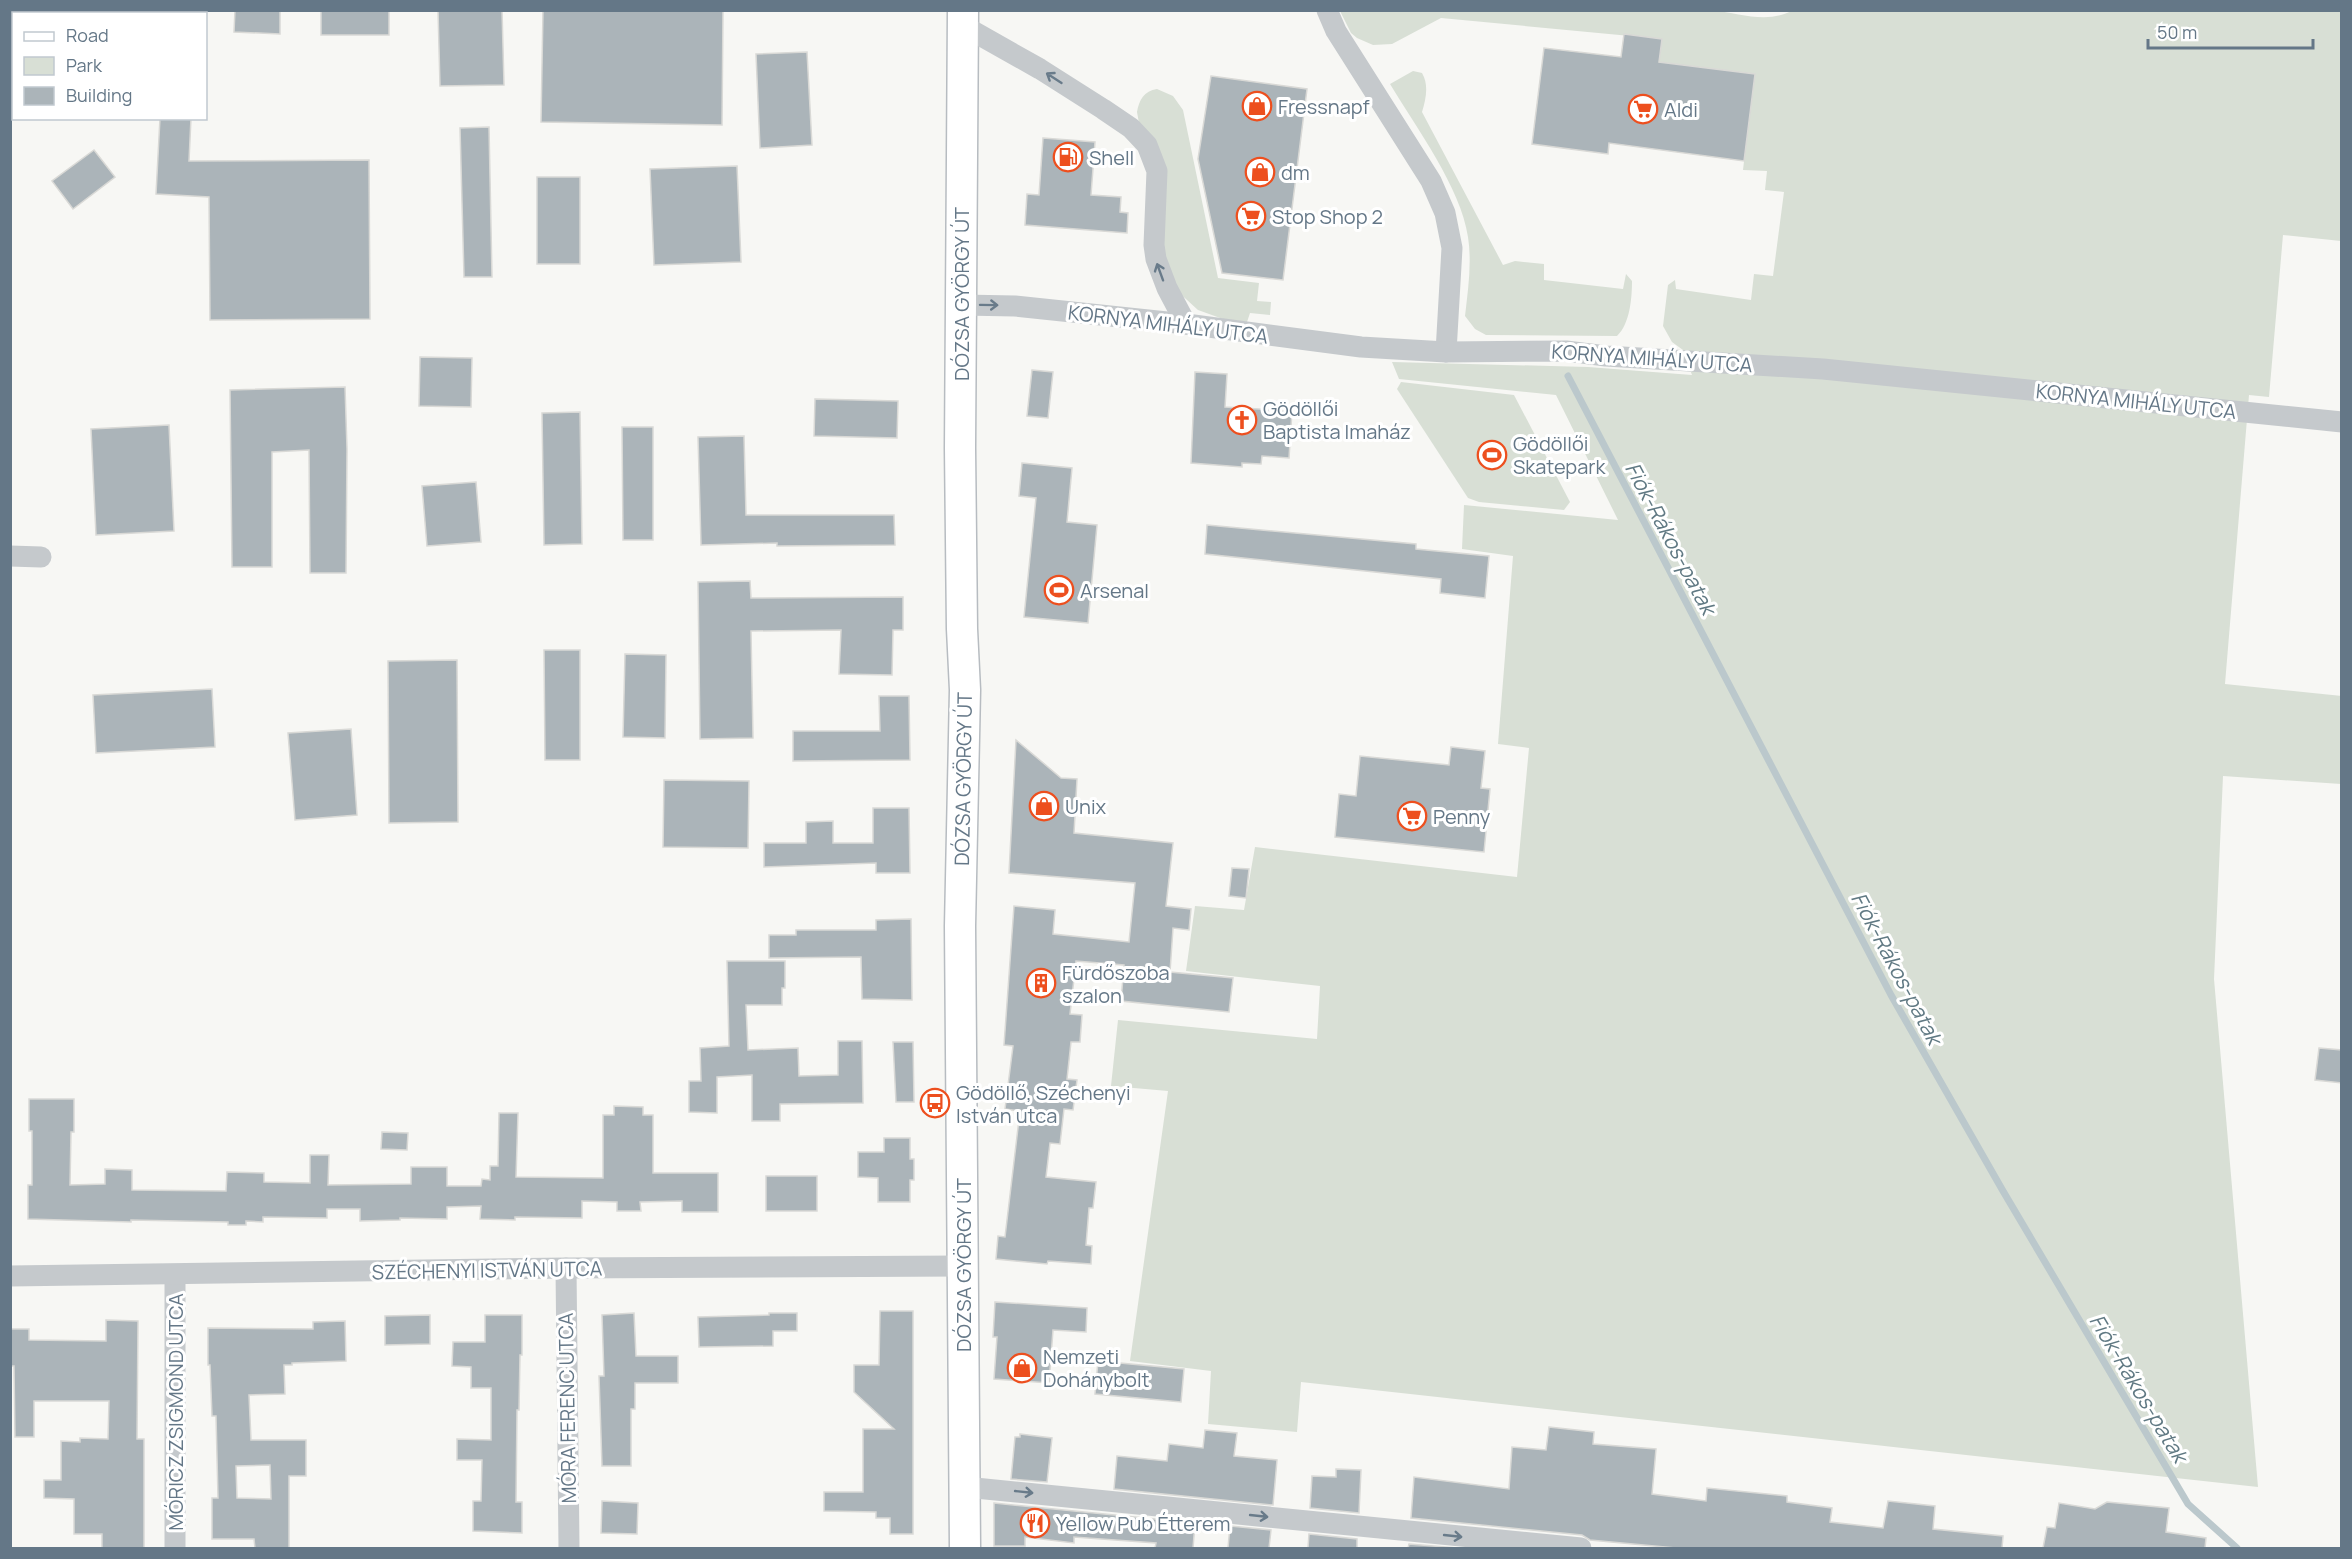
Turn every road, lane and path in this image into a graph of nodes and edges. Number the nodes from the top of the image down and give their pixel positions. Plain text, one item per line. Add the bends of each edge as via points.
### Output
1 (1327, 10) edge
2 (963, 18) edge
3 (962, 305) junction
4 (1186, 324) junction
5 (1446, 352) junction
6 (2342, 422) edge
7 (10, 556) edge
8 (41, 557) dead end
9 (963, 1266) junction
10 (566, 1268) junction
11 (175, 1275) junction
12 (10, 1276) edge
13 (965, 1487) junction
14 (175, 1548) edge
15 (568, 1548) edge
16 (965, 1548) edge
17 (1581, 1548) edge

1 - 5 street via 1336,31 1431,182 1445,213 1452,248
2 - 3 main road, DÓZSA GYÖRGY ÚT
4 -> 2 street via 1156,260 1157,171 1147,146 1131,128
3 -> 4 street, KORNYA MIHÁLY UTCA via 1015,306
3 - 9 main road, DÓZSA GYÖRGY ÚT
4 - 5 street, KORNYA MIHÁLY UTCA via 1361,347
5 - 6 street, KORNYA MIHÁLY UTCA via 1566,351 1823,369
7 - 8 street
9 - 10 street, SZÉCHENYI ISTVÁN UTCA
9 - 13 main road, DÓZSA GYÖRGY ÚT
10 - 11 street, SZÉCHENYI ISTVÁN UTCA
10 - 15 street, MÓRA FERENC UTCA
11 - 12 street, SZÉCHENYI ISTVÁN UTCA
11 - 14 street, MÓRICZ ZSIGMOND UTCA
13 - 16 main road, DÓZSA GYÖRGY ÚT
13 -> 17 street

